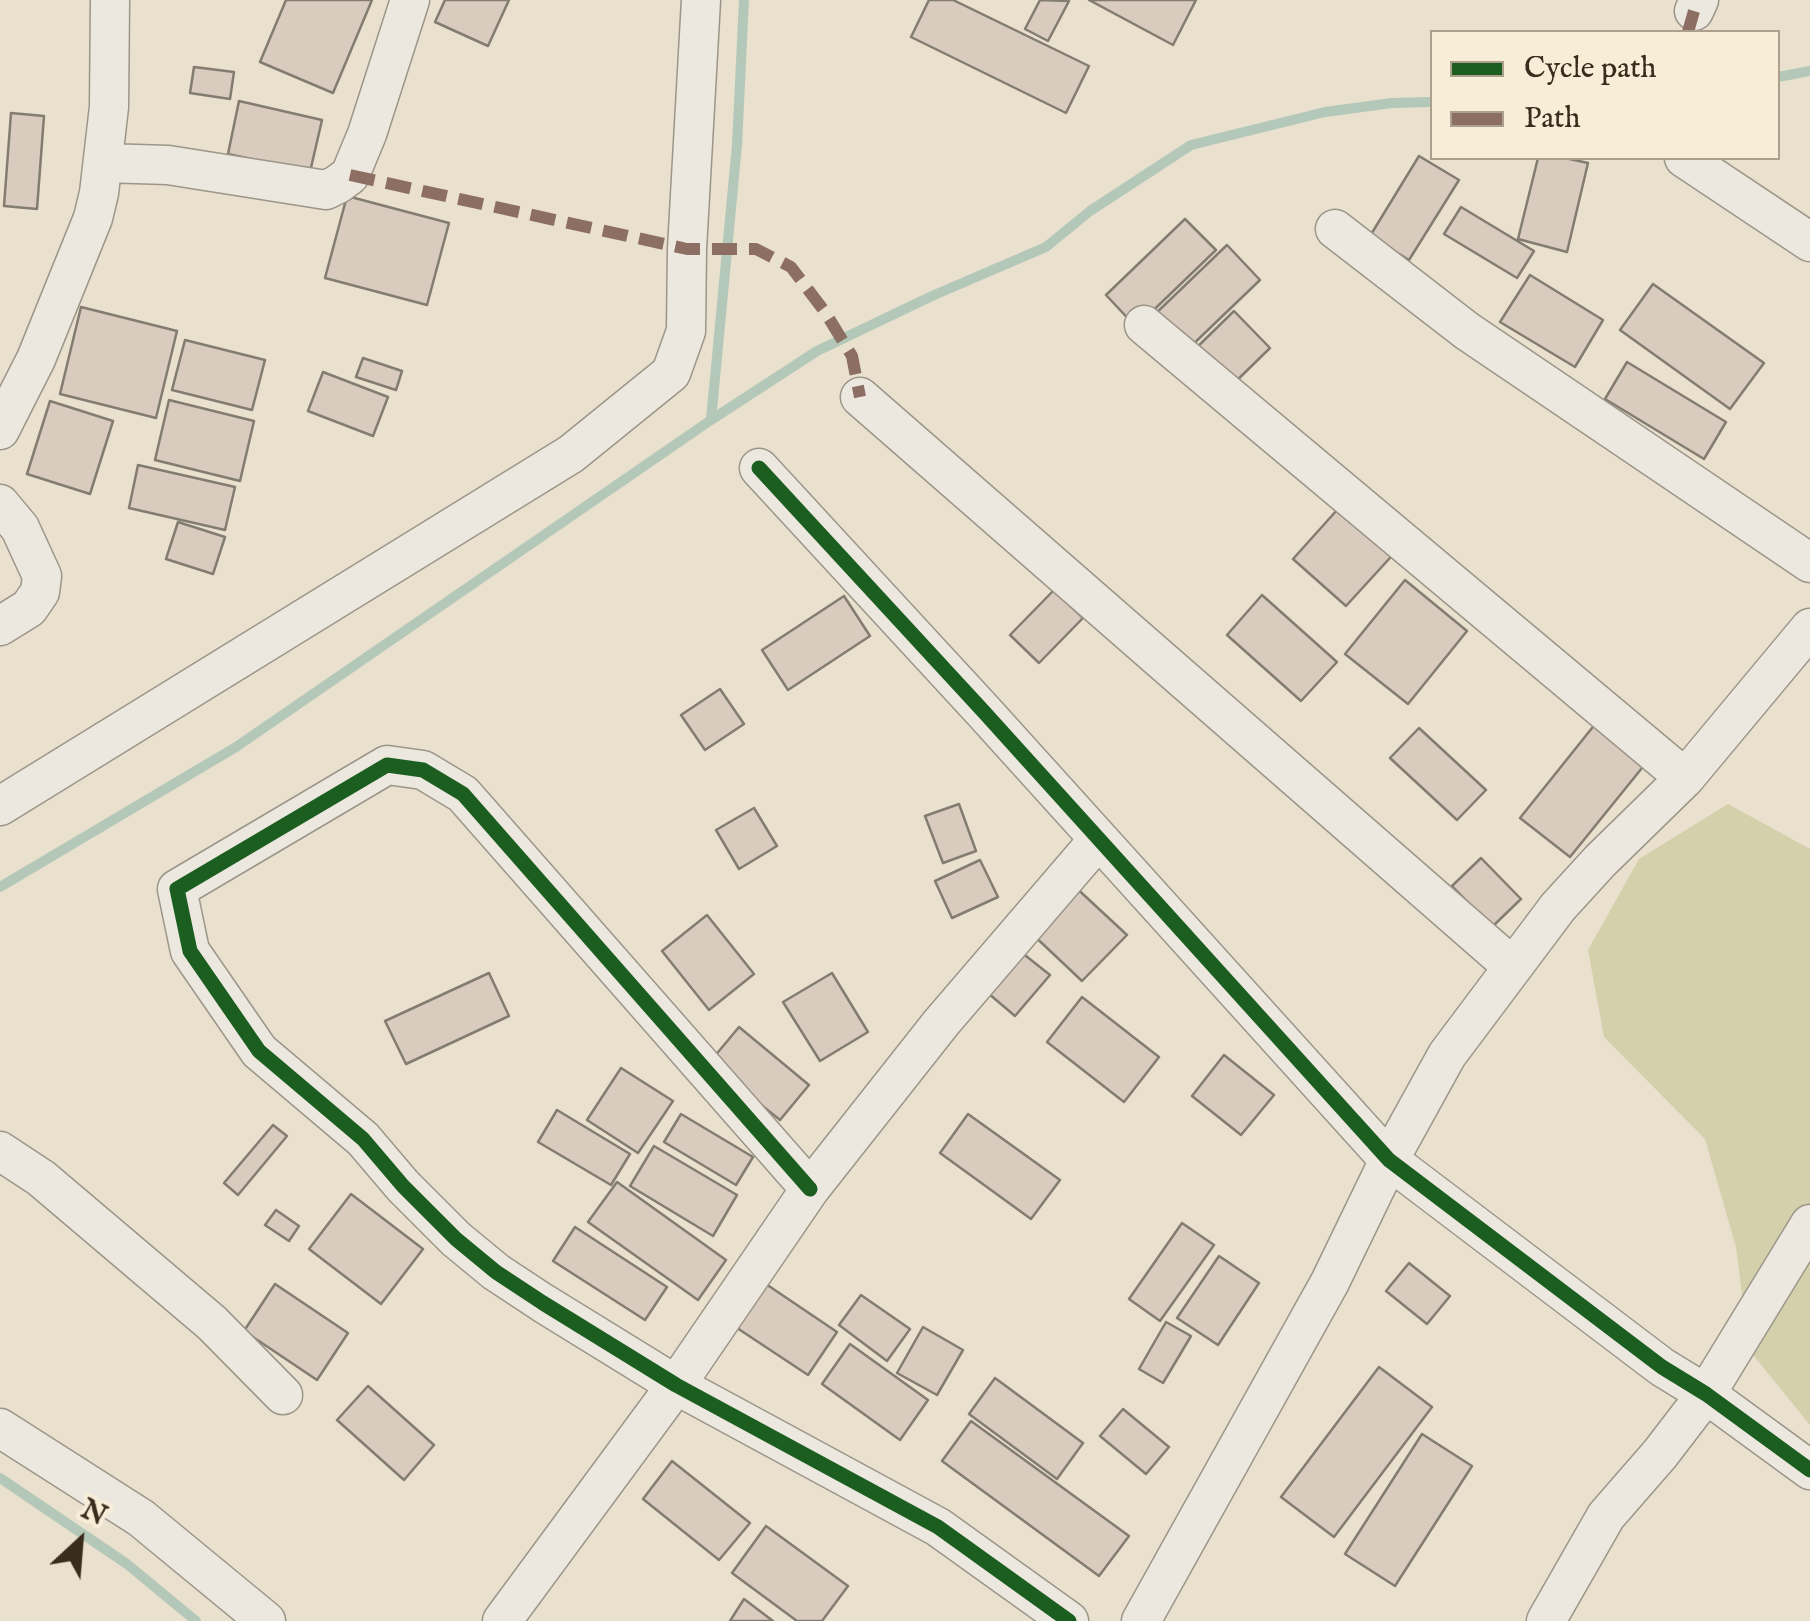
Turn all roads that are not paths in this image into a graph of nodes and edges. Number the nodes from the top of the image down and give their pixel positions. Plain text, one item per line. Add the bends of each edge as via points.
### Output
1 (110, 0) edge
2 (410, 0) edge
3 (701, 0) edge
4 (1687, 160) edge
5 (104, 163) junction
6 (1335, 229) dead end
7 (1810, 242) edge
8 (1144, 326) dead end
9 (860, 397) dead end
10 (0, 430) edge
11 (759, 468) dead end
12 (0, 504) edge
13 (1810, 563) edge
14 (0, 626) edge
15 (1810, 628) edge
16 (1685, 778) junction
17 (0, 806) edge
18 (1098, 840) junction
19 (1513, 967) junction
20 (0, 1151) edge
21 (1389, 1160) junction
22 (810, 1189) junction
23 (1810, 1224) edge
24 (676, 1385) junction
25 (1706, 1394) junction
26 (283, 1395) dead end
27 (0, 1428) edge
28 (1810, 1470) edge
29 (266, 1621) edge
30 (502, 1621) edge
31 (1069, 1621) edge
32 (1140, 1621) edge
33 (1546, 1621) edge

1 - 5 street
2 - 5 street via 367,134 350,175 338,184 326,190 168,165
3 - 17 street via 686,331 670,373 571,454
4 - 7 street
5 - 10 street via 92,218 36,360
6 - 13 street via 1468,331
8 - 16 street
9 - 19 street
11 - 18 street
12 - 14 street via 20,528 42,576 29,608
15 - 16 street
16 - 19 street via 1568,895
18 - 21 street
18 - 22 street
19 - 21 street via 1447,1055
20 - 26 street via 41,1178 212,1324
21 - 25 street
21 - 32 street via 1330,1282
22 - 24 street
22 - 24 street via 463,794 422,770 387,765 177,888 190,951 260,1051 364,1139 496,1272
23 - 25 street
24 - 30 street
24 - 31 street via 938,1528
25 - 28 street
25 - 33 street via 1606,1516
27 - 29 street via 141,1518

